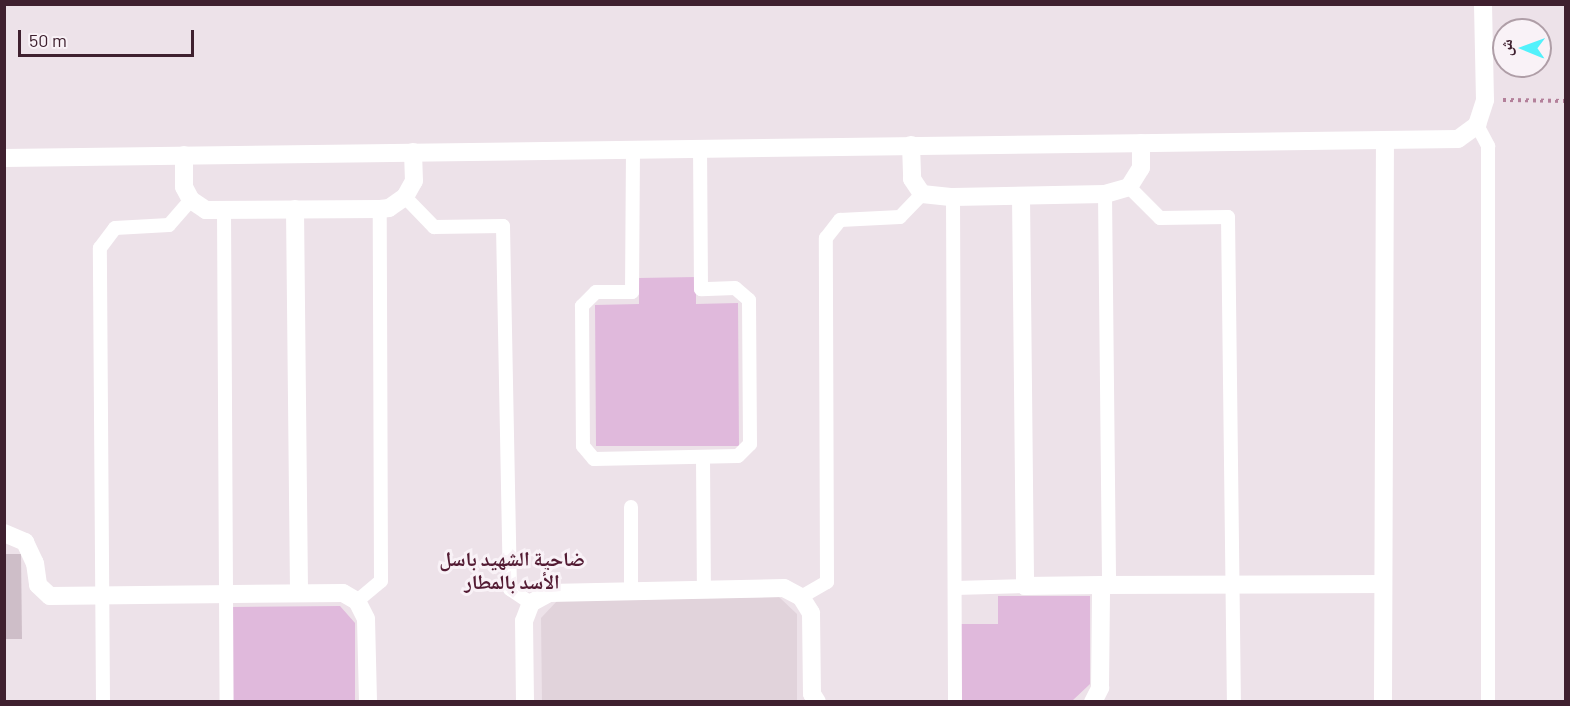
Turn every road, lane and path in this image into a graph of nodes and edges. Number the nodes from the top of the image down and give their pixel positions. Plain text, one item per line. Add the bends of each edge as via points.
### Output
1 (1483, 4) edge
2 (1485, 100) junction
3 (1566, 100) edge
4 (1477, 125) junction
5 (1385, 141) junction
6 (1141, 143) junction
7 (911, 145) junction
8 (700, 148) junction
9 (633, 149) junction
10 (413, 152) junction
11 (184, 155) junction
12 (4, 158) edge
13 (1129, 187) junction
14 (921, 194) junction
15 (1106, 194) junction
16 (1021, 196) junction
17 (405, 197) junction
18 (953, 197) junction
19 (191, 200) junction
20 (380, 208) junction
21 (295, 209) junction
22 (224, 210) junction
23 (703, 457) junction
24 (631, 507) dead end
25 (4, 533) edge
26 (1383, 584) junction
27 (1105, 585) junction
28 (1234, 585) junction
29 (1024, 586) junction
30 (955, 588) junction
31 (704, 590) junction
32 (631, 591) junction
33 (299, 592) junction
34 (227, 593) junction
35 (102, 595) junction
36 (801, 597) junction
37 (357, 601) junction
38 (531, 603) junction
39 (103, 702) edge
40 (227, 702) edge
41 (368, 702) edge
42 (525, 702) edge
43 (817, 702) edge
44 (955, 702) edge
45 (1093, 702) edge
46 (1234, 702) edge
47 (1383, 702) edge
48 (1488, 702) edge

1 - 2 street
2 - 3 path
2 - 4 street
4 - 5 street via 1458,139
4 - 48 lane via 1488,146
5 - 6 street
5 - 26 street
6 - 7 street
6 - 13 street via 1141,168
7 - 8 street
7 - 14 street via 912,179
8 - 9 street
8 - 23 lane via 701,289 735,288 749,300 750,444 738,456
9 - 10 street
9 - 23 lane via 632,292 596,292 582,306 583,446 594,459
10 - 11 street
10 - 17 street via 414,181
11 - 12 street
11 - 19 street via 184,187
13 - 15 street
13 - 28 lane via 1160,218 1228,217
14 - 18 street
14 - 36 lane via 900,217 840,220 826,238 827,582
15 - 16 street
15 - 27 lane
16 - 18 street
16 - 29 street
17 - 20 street via 389,208
17 - 38 lane via 434,227 503,226 510,589
18 - 30 lane
19 - 22 street via 206,210
19 - 35 lane via 169,225 115,228 100,248
20 - 21 street
20 - 37 lane via 381,581
21 - 22 street
21 - 33 street
22 - 34 lane
23 - 31 lane
24 - 32 lane
25 - 35 street via 25,542 35,563 38,585 50,596
26 - 28 street
26 - 47 street
27 - 28 street
27 - 29 street
27 - 45 street via 1100,688
28 - 46 lane
29 - 30 lane
30 - 44 lane
31 - 32 street
31 - 36 street via 784,588
32 - 38 street via 549,593
33 - 34 street
33 - 37 street via 343,593
34 - 35 street
34 - 40 lane
35 - 39 lane
36 - 43 street via 811,613 812,694
37 - 41 street via 366,619
38 - 42 street via 524,621

